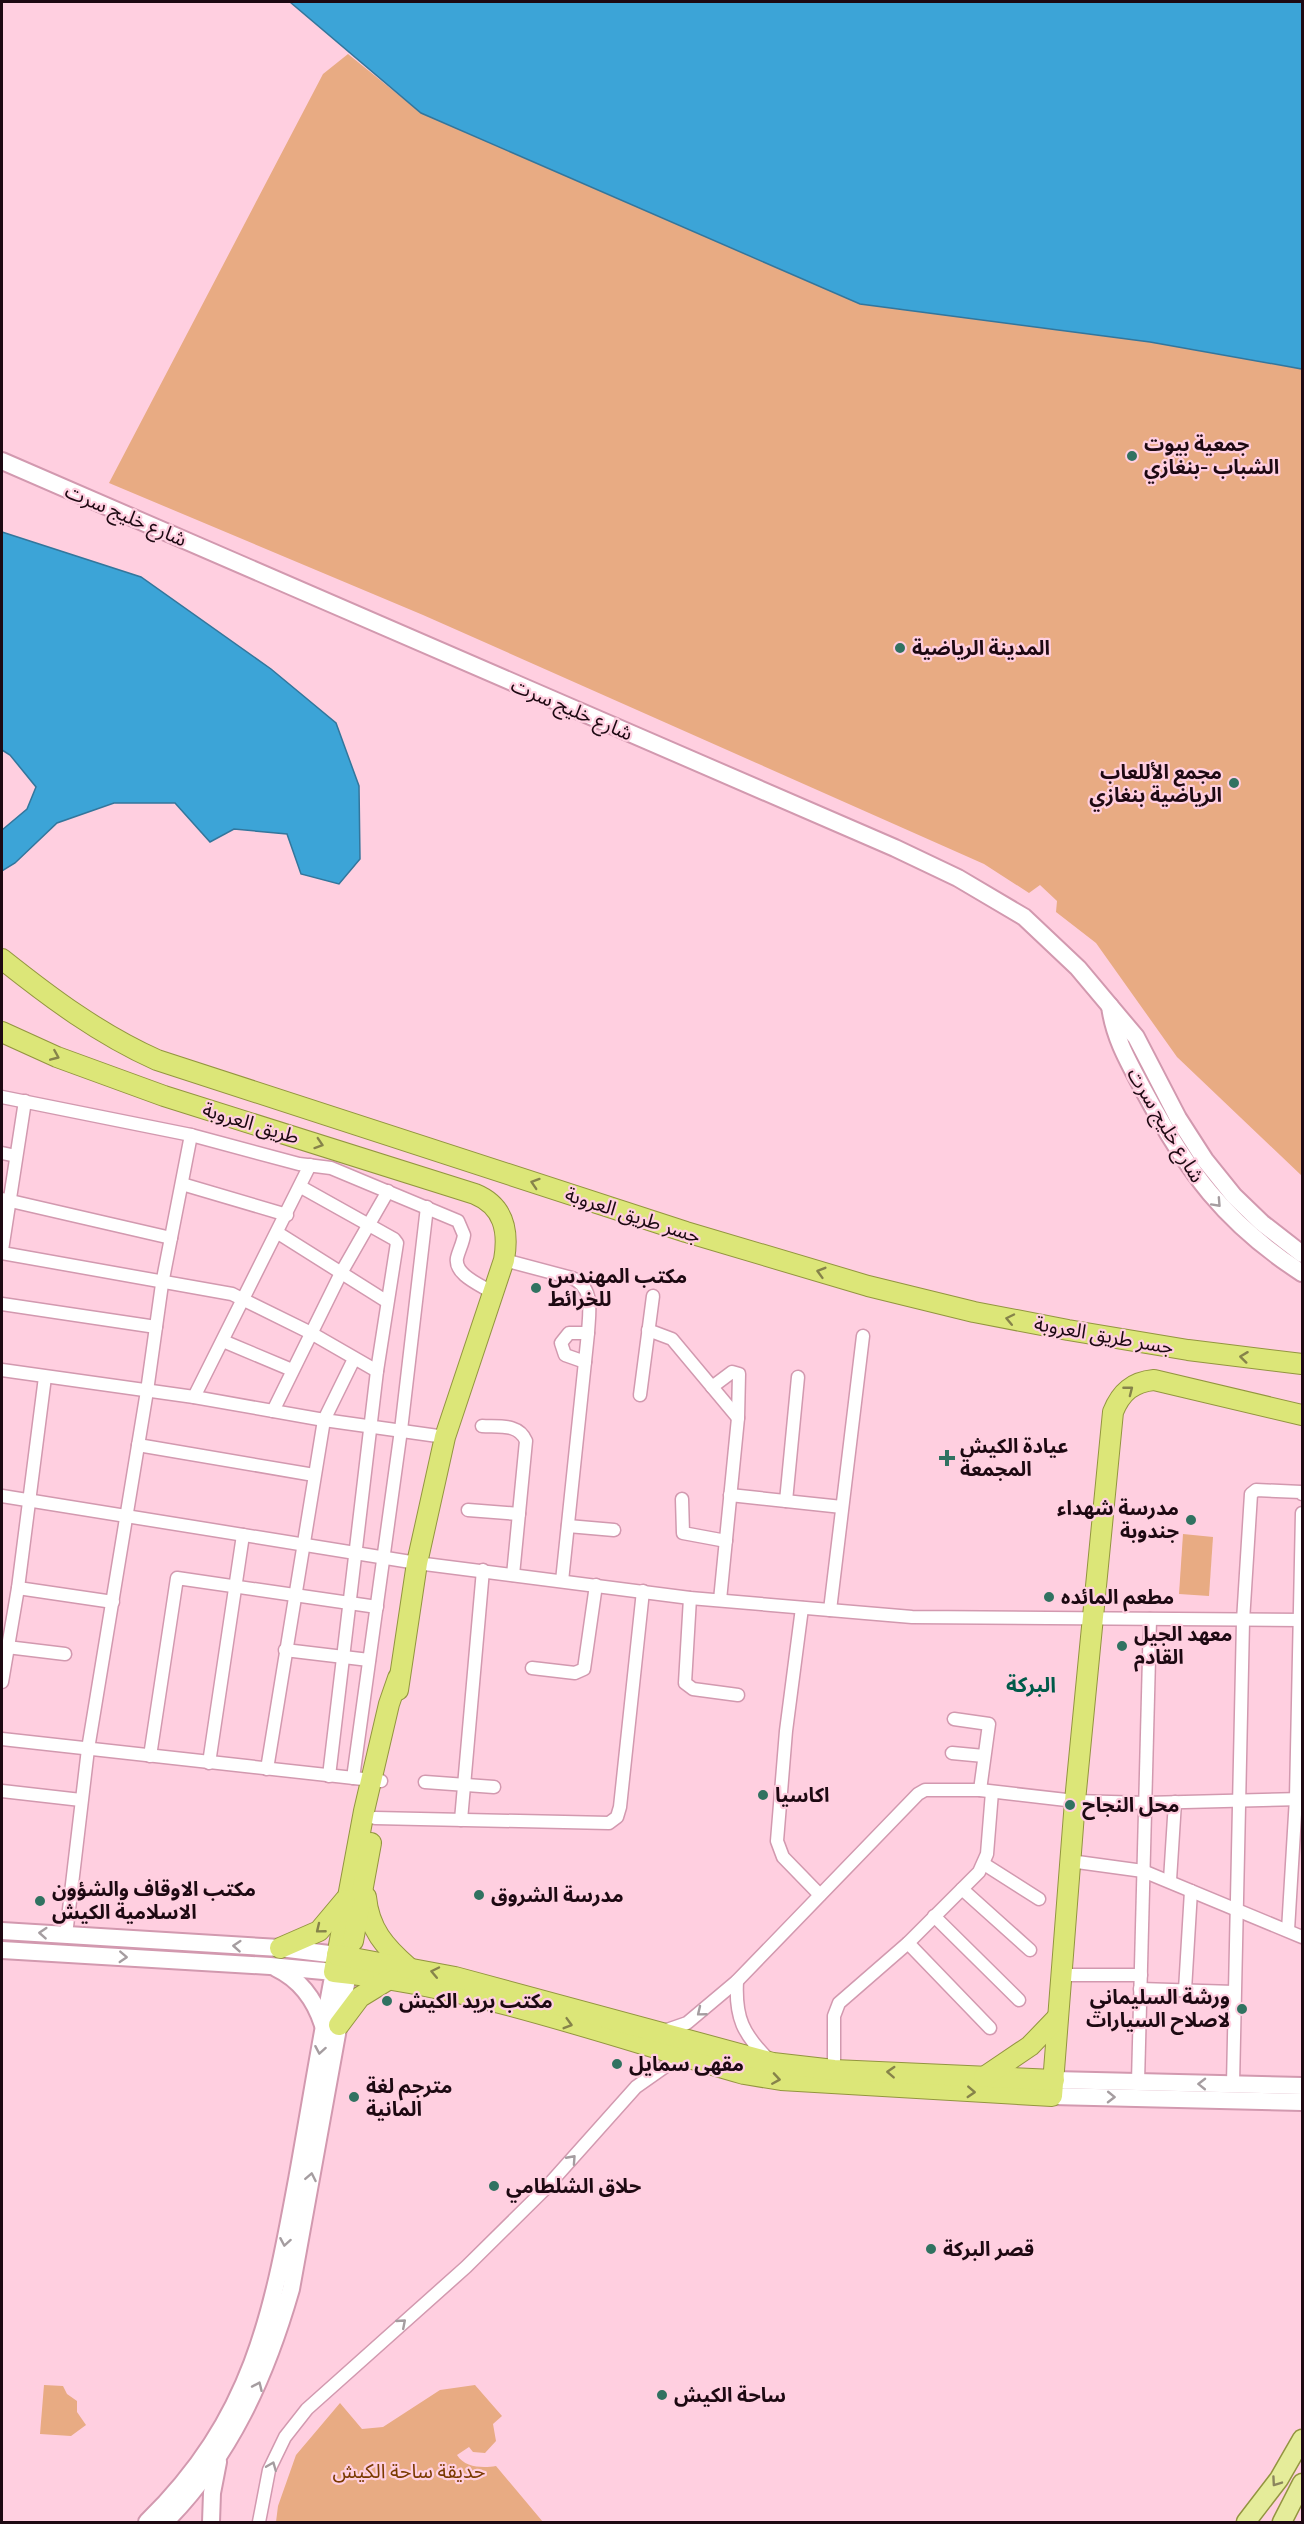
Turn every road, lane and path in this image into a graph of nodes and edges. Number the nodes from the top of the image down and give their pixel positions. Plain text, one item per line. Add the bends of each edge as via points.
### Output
1 (2, 461) edge
2 (2, 959) edge
3 (1110, 1006) junction
4 (2, 1032) edge
5 (2, 1097) edge
6 (25, 1101) junction
7 (191, 1135) junction
8 (2, 1153) edge
9 (16, 1156) junction
10 (310, 1165) junction
11 (182, 1184) junction
12 (301, 1187) junction
13 (388, 1191) junction
14 (5, 1200) edge
15 (427, 1207) junction
16 (287, 1215) junction
17 (369, 1224) junction
18 (278, 1233) junction
19 (171, 1238) junction
20 (2, 1252) edge
21 (1302, 1254) edge
22 (504, 1260) junction
23 (341, 1272) junction
24 (1302, 1273) edge
25 (162, 1284) junction
26 (493, 1293) junction
27 (653, 1296) dead end
28 (245, 1299) junction
29 (386, 1301) junction
30 (2, 1304) edge
31 (156, 1327) junction
32 (648, 1330) junction
33 (311, 1333) junction
34 (588, 1333) junction
35 (863, 1336) dead end
36 (223, 1341) junction
37 (354, 1359) junction
38 (585, 1362) junction
39 (1302, 1364) edge
40 (2, 1370) edge
41 (292, 1370) junction
42 (377, 1371) junction
43 (45, 1377) junction
44 (798, 1377) dead end
45 (712, 1387) junction
46 (147, 1391) junction
47 (640, 1395) dead end
48 (194, 1397) junction
49 (273, 1411) junction
50 (1302, 1415) edge
51 (738, 1418) junction
52 (324, 1420) junction
53 (371, 1426) junction
54 (482, 1426) dead end
55 (401, 1430) junction
56 (445, 1437) junction
57 (138, 1445) junction
58 (314, 1475) junction
59 (1302, 1494) edge
60 (730, 1495) junction
61 (2, 1496) edge
62 (682, 1499) dead end
63 (29, 1500) junction
64 (786, 1501) junction
65 (842, 1508) junction
66 (468, 1510) dead end
67 (519, 1514) junction
68 (1302, 1514) edge
69 (127, 1516) junction
70 (568, 1526) junction
71 (614, 1530) dead end
72 (243, 1535) junction
73 (726, 1540) junction
74 (303, 1545) junction
75 (355, 1553) junction
76 (383, 1557) junction
77 (417, 1563) junction
78 (483, 1570) junction
79 (513, 1575) junction
80 (562, 1581) junction
81 (596, 1585) junction
82 (235, 1587) junction
83 (18, 1588) junction
84 (642, 1591) junction
85 (293, 1596) junction
86 (690, 1598) junction
87 (720, 1600) junction
88 (113, 1602) junction
89 (351, 1604) junction
90 (376, 1607) junction
91 (802, 1608) junction
92 (830, 1610) junction
93 (1094, 1619) junction
94 (1150, 1619) junction
95 (1301, 1620) edge
96 (1244, 1621) junction
97 (7, 1647) junction
98 (285, 1650) junction
99 (65, 1654) dead end
100 (343, 1657) junction
101 (369, 1660) junction
102 (532, 1668) dead end
103 (2, 1682) edge
104 (738, 1695) dead end
105 (954, 1719) dead end
106 (2, 1739) edge
107 (88, 1749) junction
108 (952, 1753) dead end
109 (150, 1756) junction
110 (984, 1756) junction
111 (209, 1762) junction
112 (267, 1769) junction
113 (329, 1776) junction
114 (369, 1780) junction
115 (425, 1782) dead end
116 (464, 1785) junction
117 (495, 1787) dead end
118 (2, 1791) edge
119 (986, 1791) junction
120 (1299, 1798) edge
121 (81, 1800) junction
122 (1241, 1800) junction
123 (1075, 1801) junction
124 (1175, 1802) junction
125 (1146, 1803) junction
126 (375, 1818) junction
127 (461, 1820) junction
128 (1070, 1861) junction
129 (984, 1864) junction
130 (1143, 1871) junction
131 (1170, 1880) junction
132 (962, 1889) junction
133 (357, 1891) junction
134 (1191, 1891) junction
135 (820, 1895) junction
136 (1039, 1899) dead end
137 (1236, 1909) junction
138 (934, 1916) junction
139 (2, 1930) edge
140 (1288, 1930) junction
141 (66, 1935) junction
142 (1302, 1937) edge
143 (908, 1943) junction
144 (280, 1948) junction
145 (2, 1950) edge
146 (1030, 1950) dead end
147 (342, 1964) junction
148 (270, 1965) junction
149 (408, 1966) junction
150 (1059, 1975) junction
151 (1141, 1975) junction
152 (391, 1978) junction
153 (737, 1981) junction
154 (1140, 1989) junction
155 (1185, 1990) junction
156 (1234, 1992) junction
157 (1018, 2000) dead end
158 (1057, 2018) junction
159 (332, 2026) junction
160 (990, 2028) dead end
161 (659, 2032) junction
162 (680, 2056) junction
163 (772, 2063) junction
164 (834, 2070) junction
165 (984, 2077) junction
166 (1138, 2082) junction
167 (1233, 2084) junction
168 (1302, 2086) edge
169 (1053, 2088) junction
170 (1302, 2102) edge
171 (1302, 2439) edge
172 (220, 2456) junction
173 (1302, 2483) edge
174 (165, 2517) edge
175 (211, 2523) edge
176 (259, 2523) edge
177 (1246, 2523) edge
178 (1282, 2523) edge

1 - 3 main road, شارع خليج سرت via 958,878 1016,912 1038,930
39 -> 2 highway, جسر طريق العروبة via 1128,1341 974,1312 868,1286 686,1232 157,1060 75,1016
3 - 21 main road, شارع خليج سرت via 1136,1037 1205,1160 1234,1196
3 -> 24 main road, شارع خليج سرت via 1120,1045 1185,1162 1231,1218
4 -> 22 highway, طريق العروبة via 57,1057 164,1096 475,1194 500,1213 507,1244
5 - 6 street
6 - 7 street
6 - 9 street
7 - 10 street
7 - 11 street
8 - 9 street
9 - 14 street
10 - 12 street
10 - 13 street via 331,1168
11 - 16 street
11 - 19 street
12 - 16 street
12 - 17 street
13 - 15 street
13 - 17 street
14 - 19 street
14 - 20 street
15 - 26 street via 453,1218 461,1226 464,1235 458,1268
15 - 55 street
16 - 18 street
17 - 23 street
17 - 29 street via 397,1244
18 - 23 street
18 - 28 street
19 - 25 street
20 - 25 street
22 - 26 highway
22 - 34 street via 581,1283 589,1300
23 - 29 street
23 - 33 street
25 - 28 street
25 - 31 street
26 - 56 highway
27 - 32 street
28 - 33 street
28 - 36 street
29 - 42 street
30 - 31 street
31 - 46 street
32 - 45 street via 672,1338
32 - 47 street
33 - 37 street
33 - 41 street
34 - 38 street
34 - 38 street via 569,1333 561,1343 565,1355
35 - 65 street
36 - 41 street
36 - 48 street
37 - 42 street
37 - 52 street
38 - 70 street
40 - 43 street
41 - 49 street
42 - 53 street
43 - 46 street
43 - 63 street
44 - 64 street
45 - 51 street
45 - 51 street via 732,1372 739,1374
46 - 48 street
46 - 57 street
48 - 49 street
49 - 52 street
93 -> 50 highway via 1113,1412 1124,1392 1143,1381 1154,1380
51 - 60 street
52 - 53 street
52 - 58 street
53 - 55 street
53 - 75 street
54 - 67 street via 513,1428 524,1436
55 - 56 street
55 - 76 street
56 - 77 highway
57 - 58 street
57 - 69 street
58 - 74 street
59 - 96 street via 1256,1490 1251,1494
60 - 64 street
60 - 73 street
61 - 63 street
62 - 73 street via 682,1533
63 - 69 street
63 - 83 street
64 - 65 street
65 - 92 street
66 - 67 street
67 - 79 street
68 - 95 street
69 - 72 street
69 - 88 street
70 - 71 street
70 - 80 street
72 - 74 street
72 - 82 street
73 - 87 street
74 - 75 street
74 - 85 street
75 - 76 street
75 - 89 street
76 - 77 street
76 - 90 street
77 - 78 street
77 - 114 highway via 398,1678
78 - 79 street
78 - 116 street
79 - 80 street
80 - 81 street
81 - 84 street
81 - 102 street via 584,1669 575,1673
82 - 85 street
82 - 109 street via 177,1578
82 - 111 street
83 - 88 street
83 - 97 street
84 - 86 street
84 - 127 street via 617,1817 609,1823
85 - 89 street
85 - 98 street
86 - 87 street
86 - 104 street via 685,1683 693,1689
87 - 91 street
88 - 107 street
89 - 90 street
89 - 100 street
90 - 101 street
91 - 92 street
91 - 135 street via 777,1841 783,1857
92 - 93 street via 912,1617
93 - 94 street
93 - 123 highway
94 - 96 street
94 - 125 street
95 - 96 street
95 - 120 street
96 - 122 street
97 - 99 street
97 - 103 street
98 - 100 street
98 - 112 street
100 - 101 street
100 - 113 street
101 - 114 street
105 - 110 street via 988,1724
106 - 107 street
107 - 109 street
107 - 121 street
108 - 110 street
109 - 111 street
110 - 119 street
111 - 112 street
112 - 113 street
113 - 114 street
114 - 126 highway
114 - 133 highway
115 - 116 street
116 - 117 street
116 - 127 street
118 - 121 street
119 - 123 street
119 - 129 street
119 - 135 street via 931,1788 918,1794
120 - 122 street
120 - 140 street
121 - 141 street
122 - 124 street
122 - 137 street
123 - 125 street
123 - 128 highway
124 - 125 street
124 - 131 street
125 - 130 street
126 - 127 street
126 - 133 highway
128 - 130 street
128 - 150 highway
129 - 132 street
129 - 136 street
130 - 131 street
130 - 151 street
131 - 134 street
132 - 138 street
132 - 146 street
133 -> 144 highway via 319,1931
133 - 147 highway
133 - 149 highway via 379,1939
134 - 137 street
134 - 155 street
135 - 153 street
137 - 140 street
137 - 156 street
138 - 143 street
138 - 157 street
141 -> 139 main road
140 - 142 street
144 -> 141 main road
143 - 160 street
143 - 164 street via 839,2003 834,2016
144 - 147 main road
145 -> 148 main road
147 - 148 main road
147 - 149 highway
147 - 152 highway
147 - 159 main road
148 - 159 main road via 305,1989
161 -> 149 highway
150 - 151 street
150 - 158 highway
151 - 154 street
152 - 159 highway via 360,1997
152 -> 162 highway via 486,2000
153 -> 161 street via 687,2023
153 - 163 street via 740,2023
154 - 155 street
154 - 166 street
155 - 156 street
156 - 167 street
158 - 165 highway via 1030,2046
158 - 169 highway
172 -> 159 main road via 260,2384 291,2289
159 -> 174 main road via 261,2344 233,2411
161 - 163 highway
162 -> 169 highway via 744,2074 819,2085
176 -> 162 street via 269,2470 285,2437 307,2409 466,2267 544,2190 636,2087
163 - 164 highway
165 -> 164 highway
165 - 169 highway
167 -> 166 main road
166 - 169 main road
167 - 168 main road
169 -> 170 main road
171 -> 177 main road via 1279,2479
172 - 174 main road
172 - 175 main road via 212,2493
173 - 178 main road

